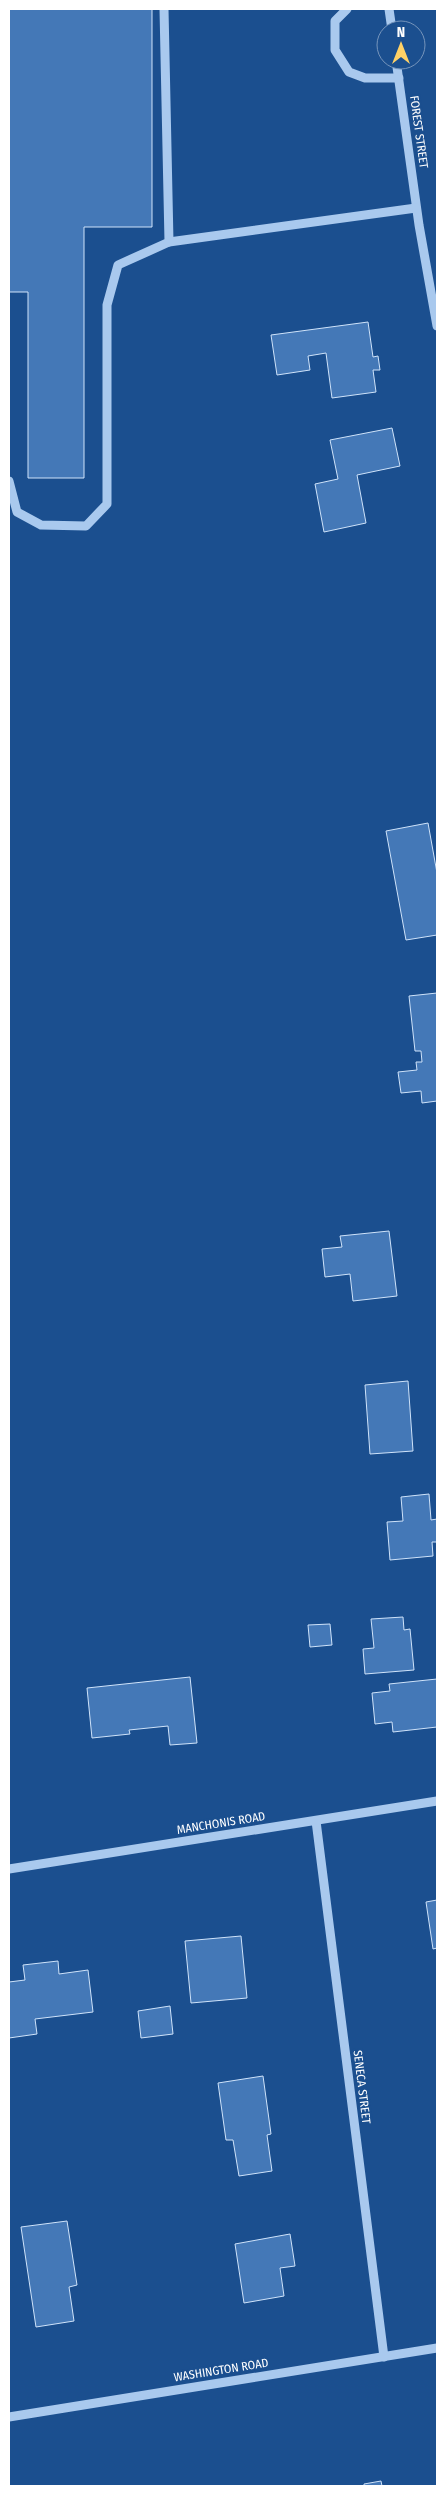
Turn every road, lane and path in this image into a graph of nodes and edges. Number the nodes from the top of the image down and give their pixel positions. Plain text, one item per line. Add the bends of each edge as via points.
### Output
1 (164, 9) edge
2 (347, 9) edge
3 (398, 70) edge
4 (399, 78) junction
5 (416, 208) junction
6 (169, 242) junction
7 (437, 326) edge
8 (9, 481) edge
9 (437, 1801) edge
10 (316, 1821) junction
11 (9, 1869) edge
12 (437, 2348) edge
13 (384, 2357) junction
14 (9, 2417) edge

1 - 6 street
2 - 4 street via 335,21 335,50 349,72 365,78
3 - 4 street, FOREST STREET
4 - 5 street, FOREST STREET
5 - 6 street
5 - 7 street, FOREST STREET
6 - 8 street via 118,265 107,305 107,504 86,526 40,525 17,512
9 - 10 street, MANCHONIS ROAD
10 - 11 street, MANCHONIS ROAD
10 - 13 street, SENECA STREET
12 - 13 street, WASHINGTON ROAD
13 - 14 street, WASHINGTON ROAD

